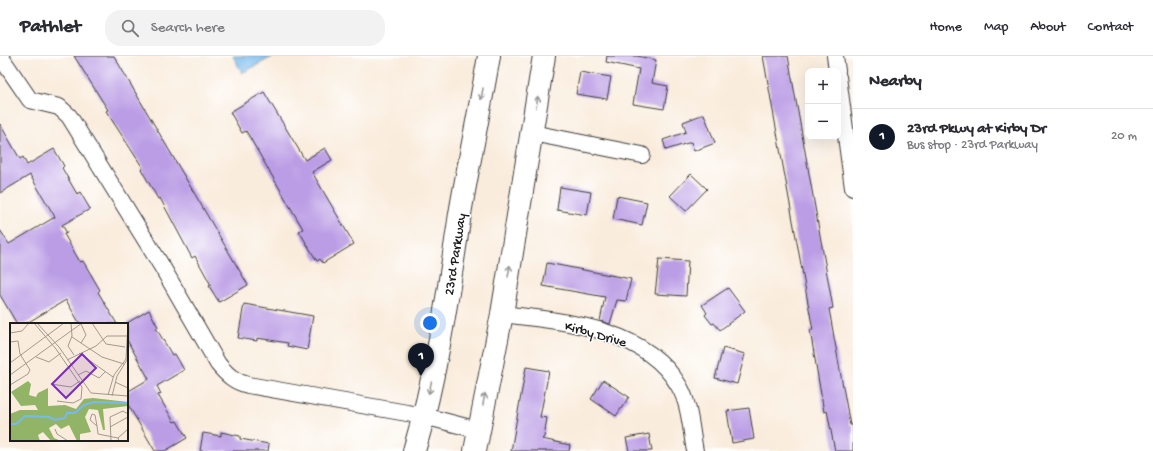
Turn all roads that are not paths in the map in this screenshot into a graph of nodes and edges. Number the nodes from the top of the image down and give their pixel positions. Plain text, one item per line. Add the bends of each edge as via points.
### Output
1 (0, 56) edge
2 (489, 56) edge
3 (544, 56) edge
4 (835, 56) edge
5 (837, 68) edge
6 (841, 99) edge
7 (532, 133) junction
8 (642, 155) dead end
9 (853, 188) edge
10 (502, 314) junction
11 (424, 416) junction
12 (476, 441) edge
13 (414, 451) edge
14 (695, 451) edge

1 - 11 street via 30,100 59,108 69,116 161,265 218,364 229,376 248,386
2 -> 11 street, 23rd Parkway via 442,335
7 -> 3 street
4 - 5 street
6 - 9 street
7 - 8 street
10 -> 7 street
12 -> 10 street
10 - 14 street, Kirby Drive via 543,318 596,329 634,344 668,370 680,386 686,402
11 - 12 street
11 - 13 street, 23rd Parkway

